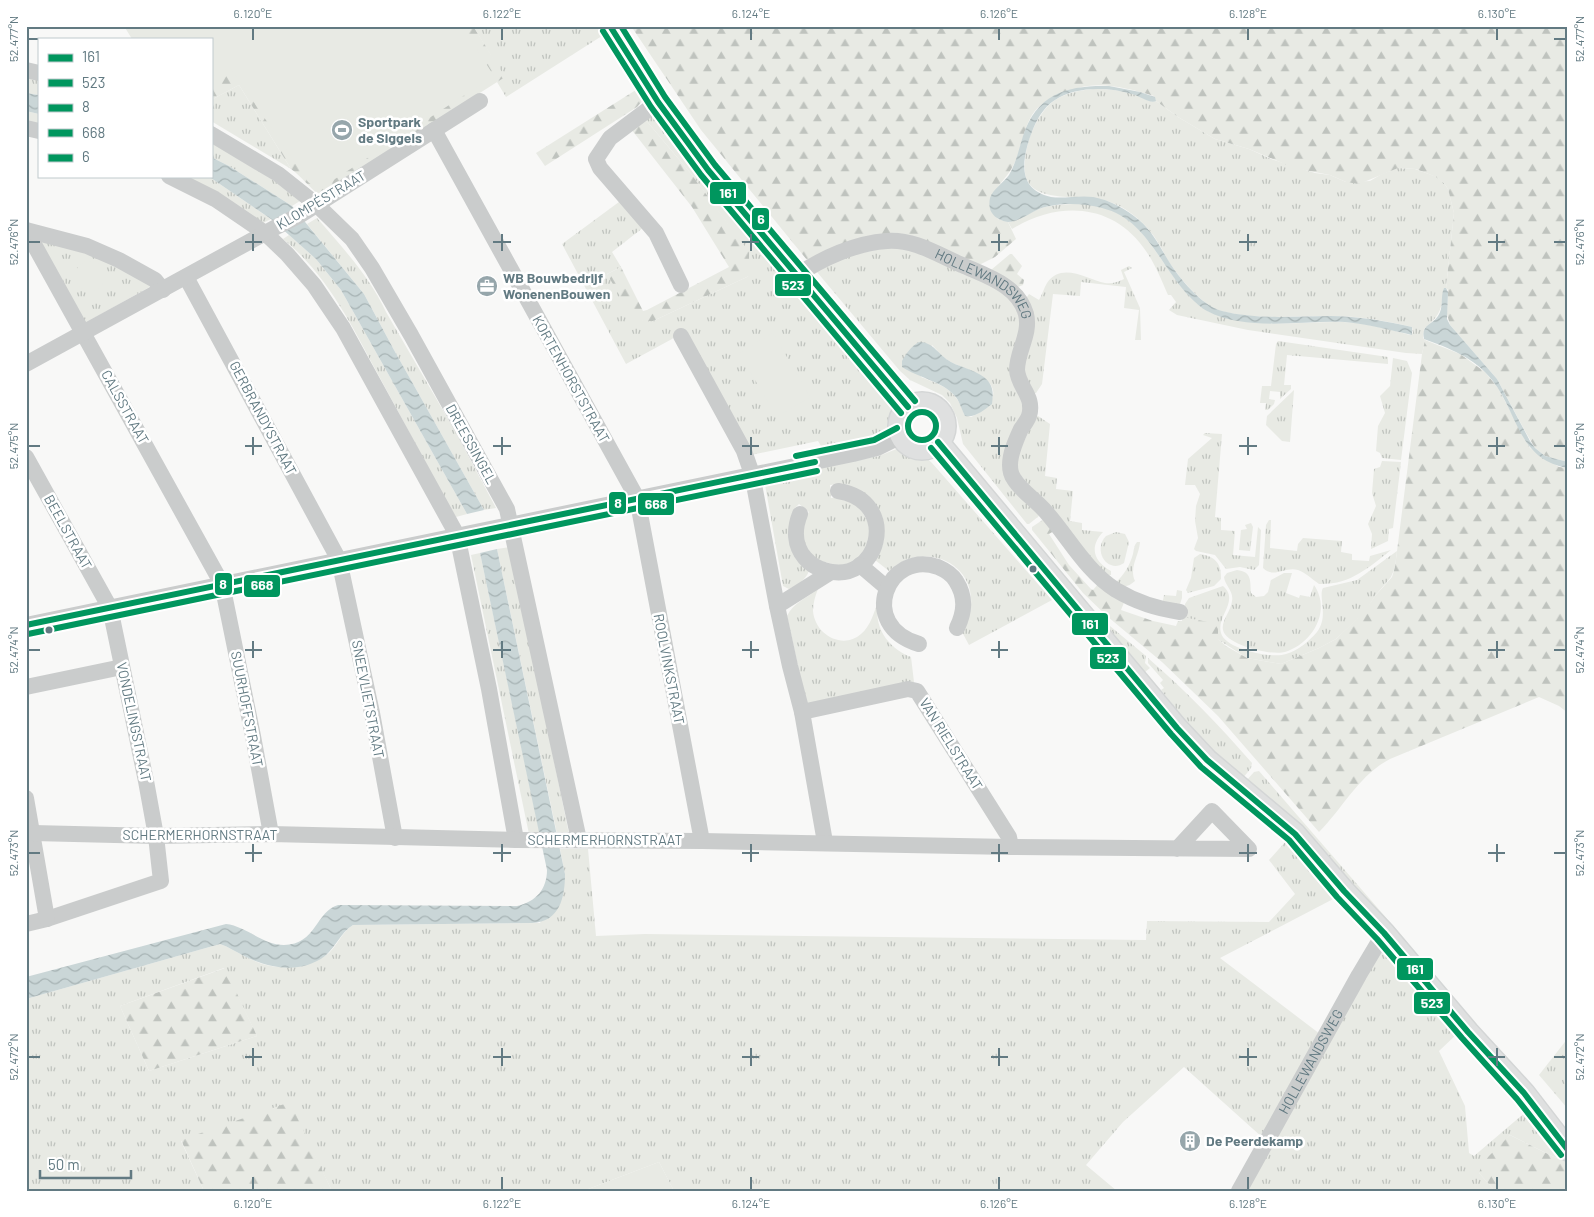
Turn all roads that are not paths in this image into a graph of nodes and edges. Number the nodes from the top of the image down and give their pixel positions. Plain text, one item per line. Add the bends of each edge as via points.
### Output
1 (610, 26) edge
2 (480, 101) dead end
3 (658, 102) junction
4 (434, 130) junction
5 (212, 135) edge
6 (174, 178) edge
7 (317, 205) junction
8 (271, 229) junction
9 (26, 230) edge
10 (796, 276) junction
11 (186, 277) junction
12 (681, 285) dead end
13 (163, 290) junction
14 (85, 334) junction
15 (681, 336) dead end
16 (26, 364) edge
17 (908, 408) junction
18 (902, 436) junction
19 (938, 442) junction
20 (26, 457) edge
21 (752, 474) junction
22 (838, 491) dead end
23 (636, 498) junction
24 (800, 514) dead end
25 (510, 524) junction
26 (457, 535) junction
27 (339, 560) junction
28 (860, 566) junction
29 (831, 572) junction
30 (222, 584) junction
31 (887, 588) junction
32 (777, 606) junction
33 (110, 608) junction
34 (1180, 612) dead end
35 (26, 625) edge
36 (957, 628) dead end
37 (919, 644) dead end
38 (122, 667) junction
39 (26, 688) edge
40 (802, 712) junction
41 (26, 798) edge
42 (33, 833) junction
43 (271, 834) junction
44 (156, 836) junction
45 (395, 838) junction
46 (516, 840) junction
47 (572, 840) junction
48 (702, 840) junction
49 (825, 842) junction
50 (1010, 848) junction
51 (1177, 849) dead end
52 (47, 919) junction
53 (26, 924) edge
54 (1384, 933) junction
55 (1568, 1150) edge
56 (1239, 1191) edge

1 - 3 main road
2 - 4 street, KLOMPÉSTRAAT
3 - 10 main road via 708,170
3 - 12 street via 610,138 596,159 600,168 656,233
4 - 7 street, KLOMPÉSTRAAT
4 - 23 street, KORTENHORSTSTRAAT
5 - 7 street, DREESSINGEL via 278,174
6 - 8 street
7 - 8 street, KLOMPÉSTRAAT
7 - 25 street, DREESSINGEL via 352,239 389,296 507,510
8 - 11 street, KLOMPÉSTRAAT
8 - 26 street via 333,311
9 - 13 street via 95,249 155,280
9 - 14 street, CALSSTRAAT
10 - 17 main road
10 - 34 street, HOLLEWANDSWEG via 849,250 898,241 928,249 994,278 1008,290 1019,301 1026,316 1017,372 1030,403 1028,418 1011,457 1013,478 1047,513 1102,580 1140,602
11 - 13 street, KLOMPÉSTRAAT
11 - 27 street, GERBRANDYSTRAAT
13 - 14 street, KLOMPÉSTRAAT
14 - 16 street, KLOMPÉSTRAAT
14 - 30 street, CALSSTRAAT
15 - 21 street via 744,451
17 - 18 main road via 900,420
17 - 19 main road via 924,403 939,410 945,427
18 - 19 main road via 918,448
18 - 21 street via 877,448
19 - 54 main road via 1192,744 1295,834
20 - 33 street, BEELSTRAAT
21 - 23 street
21 - 32 street
22 - 28 street via 865,502 877,525 874,548
23 - 25 street
23 - 48 street, ROOLVINKSTRAAT
24 - 29 street via 795,533 801,553 818,568
25 - 26 street
25 - 47 street, DREESSINGEL
26 - 27 street
26 - 46 street
27 - 30 street
27 - 45 street, SNEEVLIETSTRAAT
28 - 29 street via 841,573
28 - 31 street
29 - 32 street
30 - 33 street
30 - 43 street, SUURHOFFSTRAAT
31 - 36 street via 902,570 910,567 932,565 944,570 961,588 964,599 963,615
31 - 37 street via 884,601 889,624 906,641
32 - 40 street
33 - 35 street
33 - 38 street, VONDELINGSTRAAT
38 - 39 street
38 - 44 street, VONDELINGSTRAAT
40 - 49 street
40 - 50 street, VAN RIELSTRAAT via 908,689 917,691 1009,837
41 - 42 street
42 - 44 street, SCHERMERHORNSTRAAT
42 - 52 street
43 - 44 street, SCHERMERHORNSTRAAT
43 - 45 street, SCHERMERHORNSTRAAT
44 - 52 street, VONDELINGSTRAAT via 160,881
45 - 46 street, SCHERMERHORNSTRAAT
46 - 47 street, SCHERMERHORNSTRAAT
47 - 48 street, SCHERMERHORNSTRAAT
48 - 49 street, SCHERMERHORNSTRAAT
49 - 50 street, SCHERMERHORNSTRAAT
50 - 51 street, SCHERMERHORNSTRAAT
52 - 53 street
54 - 55 main road via 1524,1093
54 - 56 street, HOLLEWANDSWEG

